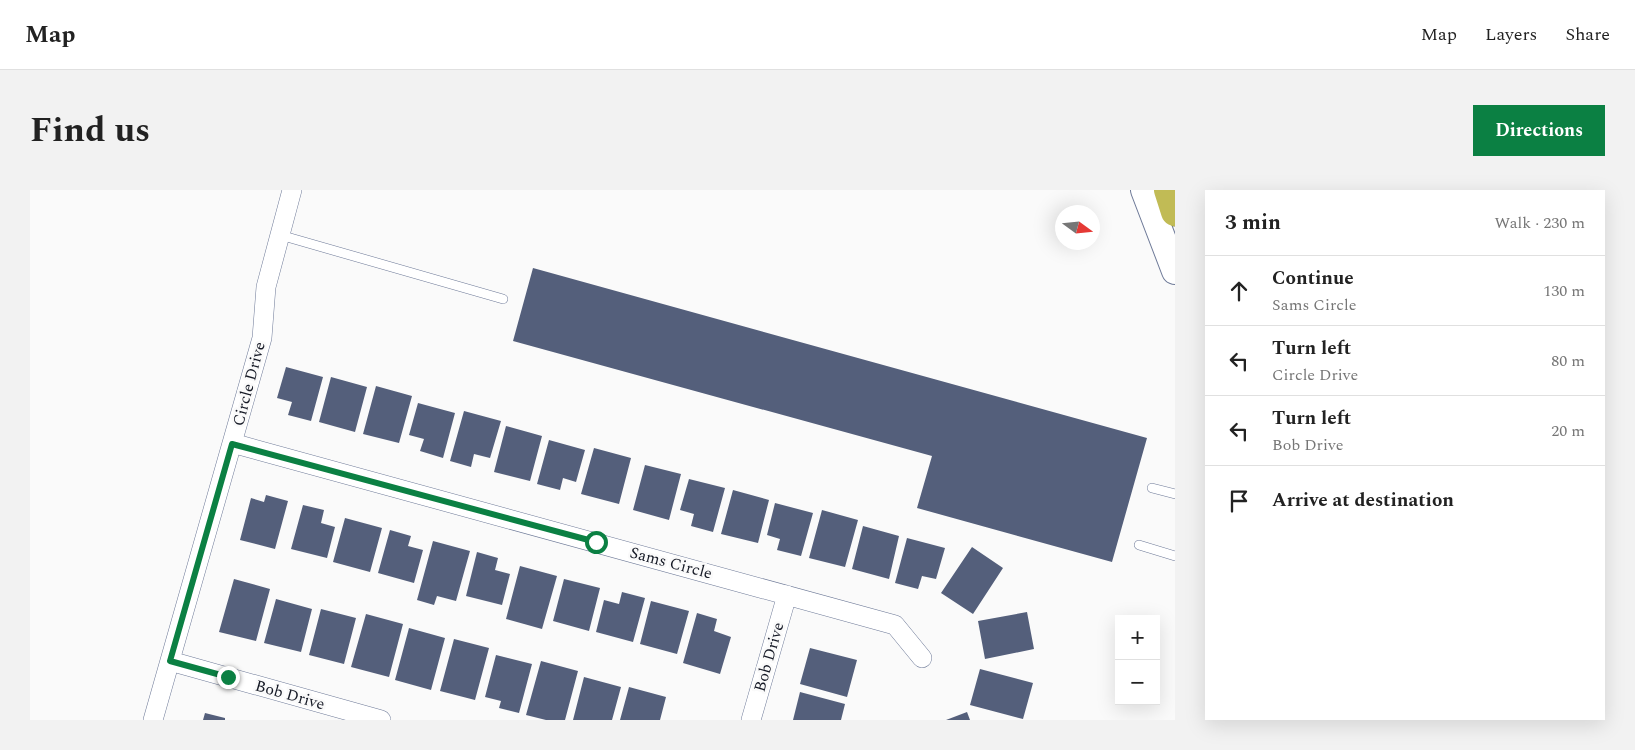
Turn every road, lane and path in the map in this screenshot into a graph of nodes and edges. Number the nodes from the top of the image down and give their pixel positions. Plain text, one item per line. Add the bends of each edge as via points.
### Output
1 (292, 190) edge
2 (1144, 190) edge
3 (1168, 190) edge
4 (1175, 212) edge
5 (280, 235) junction
6 (1175, 271) edge
7 (503, 299) dead end
8 (232, 444) junction
9 (1152, 488) dead end
10 (1175, 494) edge
11 (1139, 545) dead end
12 (1175, 556) edge
13 (787, 594) junction
14 (922, 658) dead end
15 (170, 661) junction
16 (153, 720) edge
17 (381, 720) edge
18 (751, 720) edge

1 - 5 street, Circle Drive
2 - 6 main road
3 - 4 highway
5 - 7 lane
5 - 8 street, Circle Drive via 266,287 262,338
8 - 13 street, Sams Circle
8 - 15 street, Circle Drive
9 - 10 lane
11 - 12 lane
13 - 14 street, Sams Circle via 895,625
13 - 18 street, Bob Drive
15 - 16 street, Circle Drive
15 - 17 street, Bob Drive

